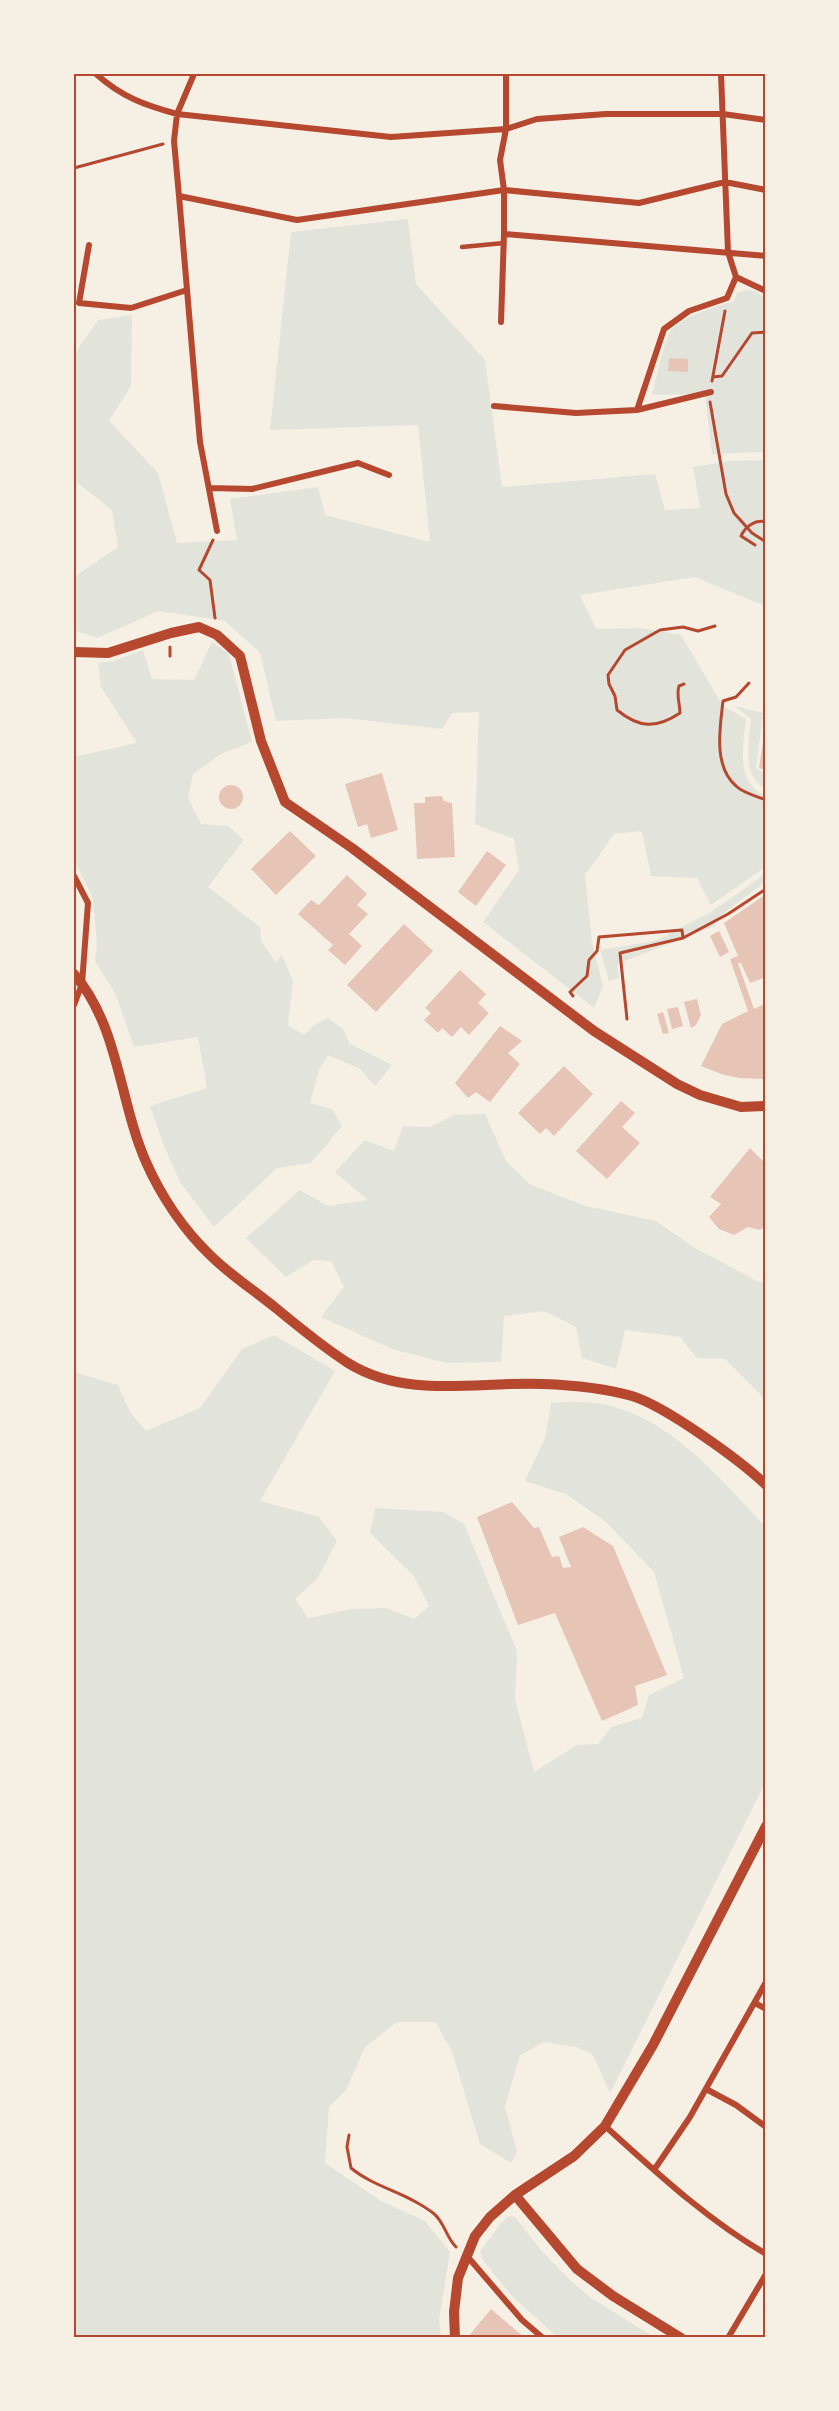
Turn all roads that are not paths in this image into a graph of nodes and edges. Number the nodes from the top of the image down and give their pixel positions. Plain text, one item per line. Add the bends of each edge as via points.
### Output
1 (96, 74) edge
2 (194, 74) edge
3 (506, 74) edge
4 (720, 74) edge
5 (177, 114) junction
6 (723, 114) junction
7 (765, 120) edge
8 (506, 129) junction
9 (725, 182) junction
10 (504, 190) junction
11 (765, 190) edge
12 (179, 196) junction
13 (504, 234) junction
14 (504, 243) junction
15 (89, 245) dead end
16 (462, 247) dead end
17 (728, 252) junction
18 (765, 256) edge
19 (736, 277) junction
20 (187, 290) junction
21 (765, 291) edge
22 (501, 322) dead end
23 (711, 392) road end
24 (494, 406) dead end
25 (637, 410) junction
26 (389, 475) dead end
27 (209, 488) junction
28 (217, 531) road end
29 (74, 652) edge
30 (74, 876) edge
31 (74, 974) edge
32 (82, 984) junction
33 (74, 1005) edge
34 (765, 1106) edge
35 (765, 1485) edge
36 (765, 1826) edge
37 (765, 1982) edge
38 (755, 2003) junction
39 (765, 2009) edge
40 (706, 2089) junction
41 (605, 2126) junction
42 (765, 2127) edge
43 (654, 2170) junction
44 (515, 2195) junction
45 (765, 2254) edge
46 (467, 2256) junction
47 (765, 2274) edge
48 (455, 2337) edge
49 (543, 2337) edge
50 (681, 2337) edge
51 (728, 2337) edge

1 - 5 street via 144,105
2 - 5 street
3 - 8 street
4 - 6 street
5 - 8 street via 391,137
5 - 12 street via 174,141
6 - 7 street
6 - 8 street via 606,114 537,119
6 - 9 street
8 - 10 street via 500,160
9 - 10 street via 639,203
9 - 11 street
9 - 17 street
10 - 12 street via 297,219
10 - 13 street
12 - 20 street
13 - 14 street
13 - 17 street
14 - 16 lane
14 - 22 street
15 - 20 street via 79,303 131,308
17 - 18 street
17 - 19 street
19 - 21 street
19 - 25 street via 727,298 688,311 664,329
20 - 27 street via 200,442
23 - 25 street
24 - 25 street via 576,413
26 - 27 street via 358,463 252,489
27 - 28 street
29 - 34 street via 108,653 198,627 217,635 240,656 261,741 285,802 594,1031 677,1084 741,1107
30 - 32 street via 88,903
31 - 32 street
32 - 33 street
32 - 35 street via 100,1013 146,1162 171,1208 210,1255 312,1338 350,1364 387,1380 415,1386 542,1384 598,1388 634,1397 706,1439
36 - 41 street
37 - 38 street
38 - 39 street
38 - 40 street
40 - 42 street
40 - 43 street
41 - 43 street
41 - 44 street via 574,2156
43 - 45 street via 719,2225
44 - 46 street via 475,2236
44 - 50 street via 577,2269
46 - 48 street via 457,2289
46 - 49 street via 514,2312
47 - 51 street

